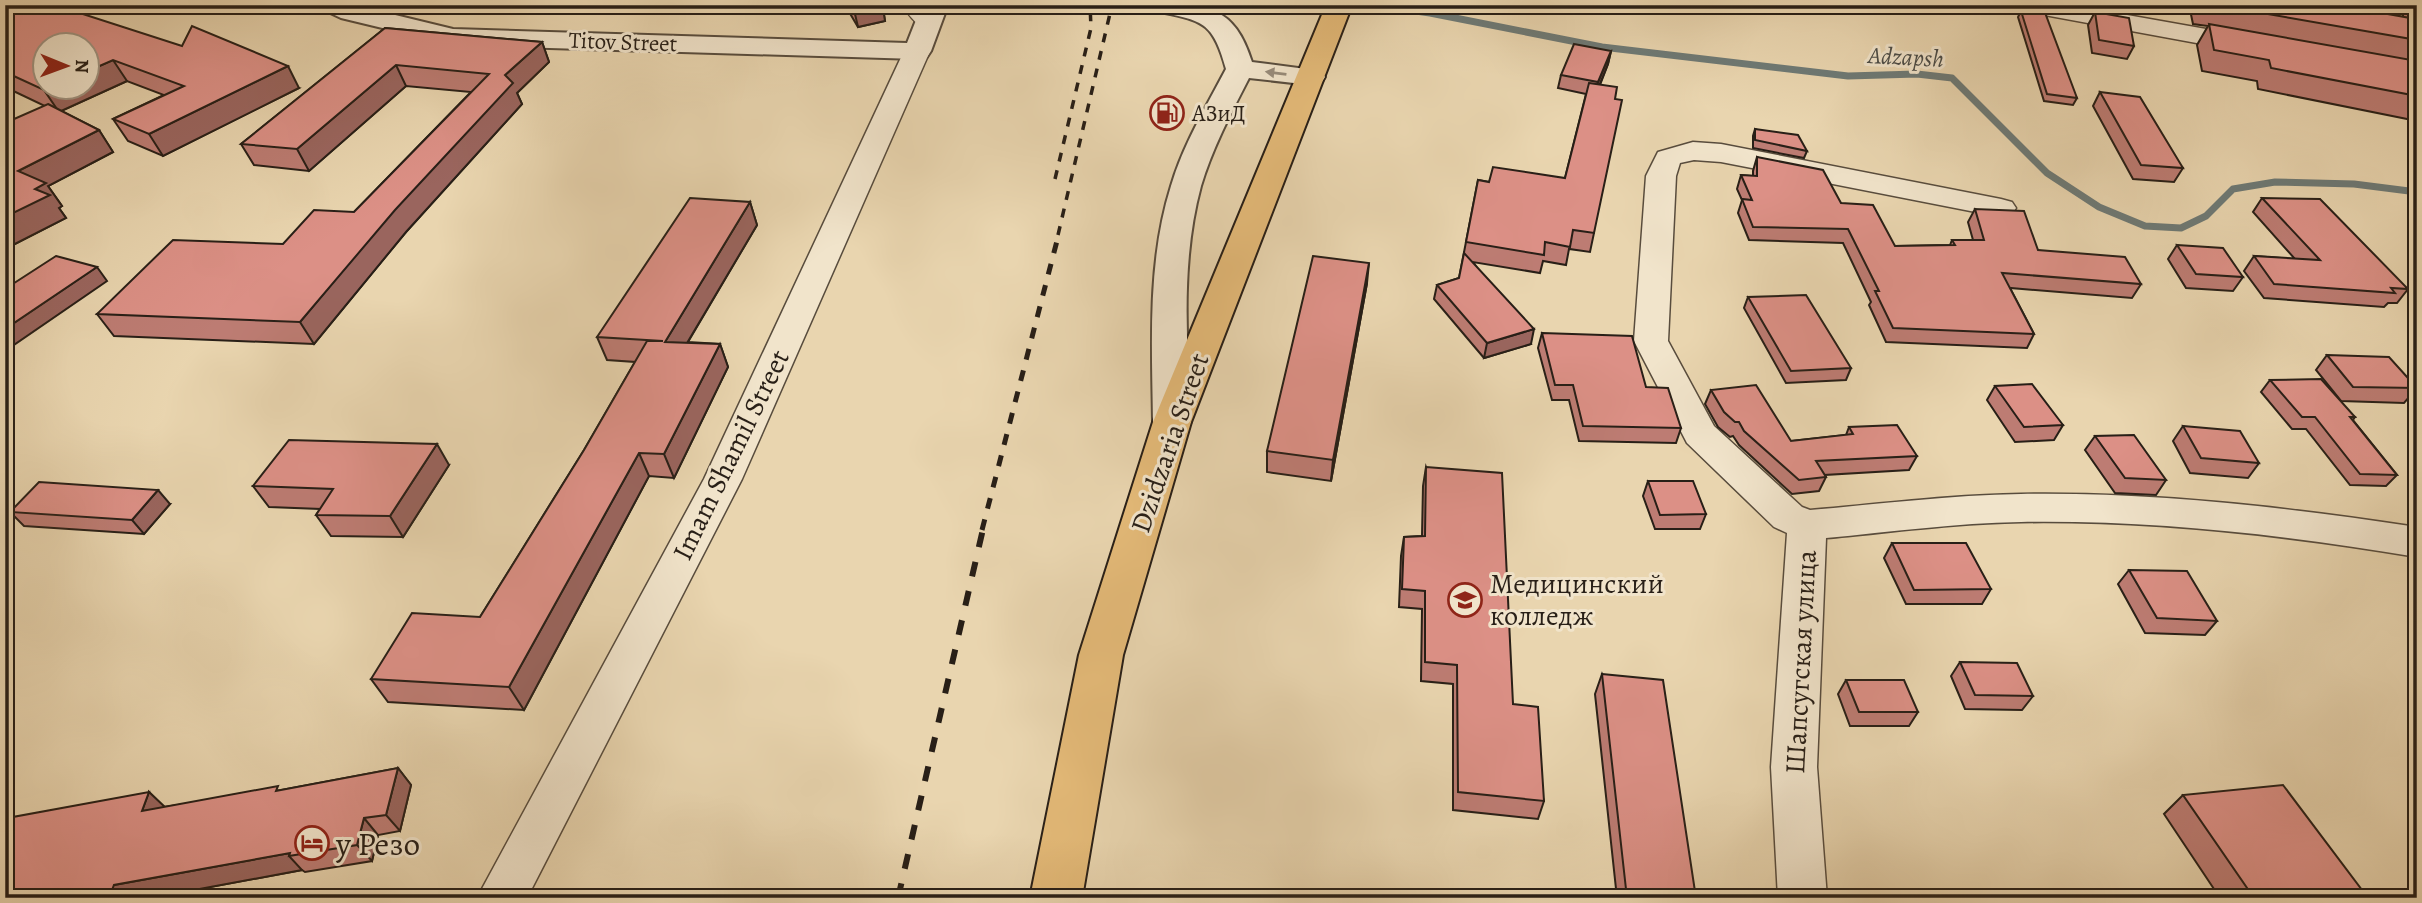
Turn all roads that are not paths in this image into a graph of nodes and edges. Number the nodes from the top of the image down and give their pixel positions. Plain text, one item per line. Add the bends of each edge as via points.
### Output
1 (334, 5) edge
2 (1161, 5) edge
3 (2028, 5) edge
4 (1338, 6) edge
5 (2063, 8) edge
6 (924, 21) edge
7 (2281, 50) edge
8 (1240, 69) junction
9 (1311, 77) junction
10 (2001, 208) edge
11 (1172, 422) junction
12 (1807, 525) junction
13 (2417, 542) edge
14 (501, 898) edge
15 (1056, 898) edge
16 (1803, 898) edge

1 - 6 street, Titov Street via 350,13 453,37
2 - 8 street via 1193,10 1222,24 1234,43
3 - 5 street
4 - 9 highway, Dzidzaria Street
5 - 7 street
6 - 14 street, Imam Shamil Street via 723,478
9 -> 8 street
8 - 11 street via 1213,118 1182,201 1169,301
9 - 11 highway, Dzidzaria Street
10 - 12 street, Шапсугская улица via 1721,153 1692,151 1668,158 1661,176 1651,341 1700,434 1788,516
11 - 15 highway, Dzidzaria Street via 1101,655
12 - 13 street via 2019,509 2128,510 2306,523
12 - 16 street, Шапсугская улица via 1794,767

